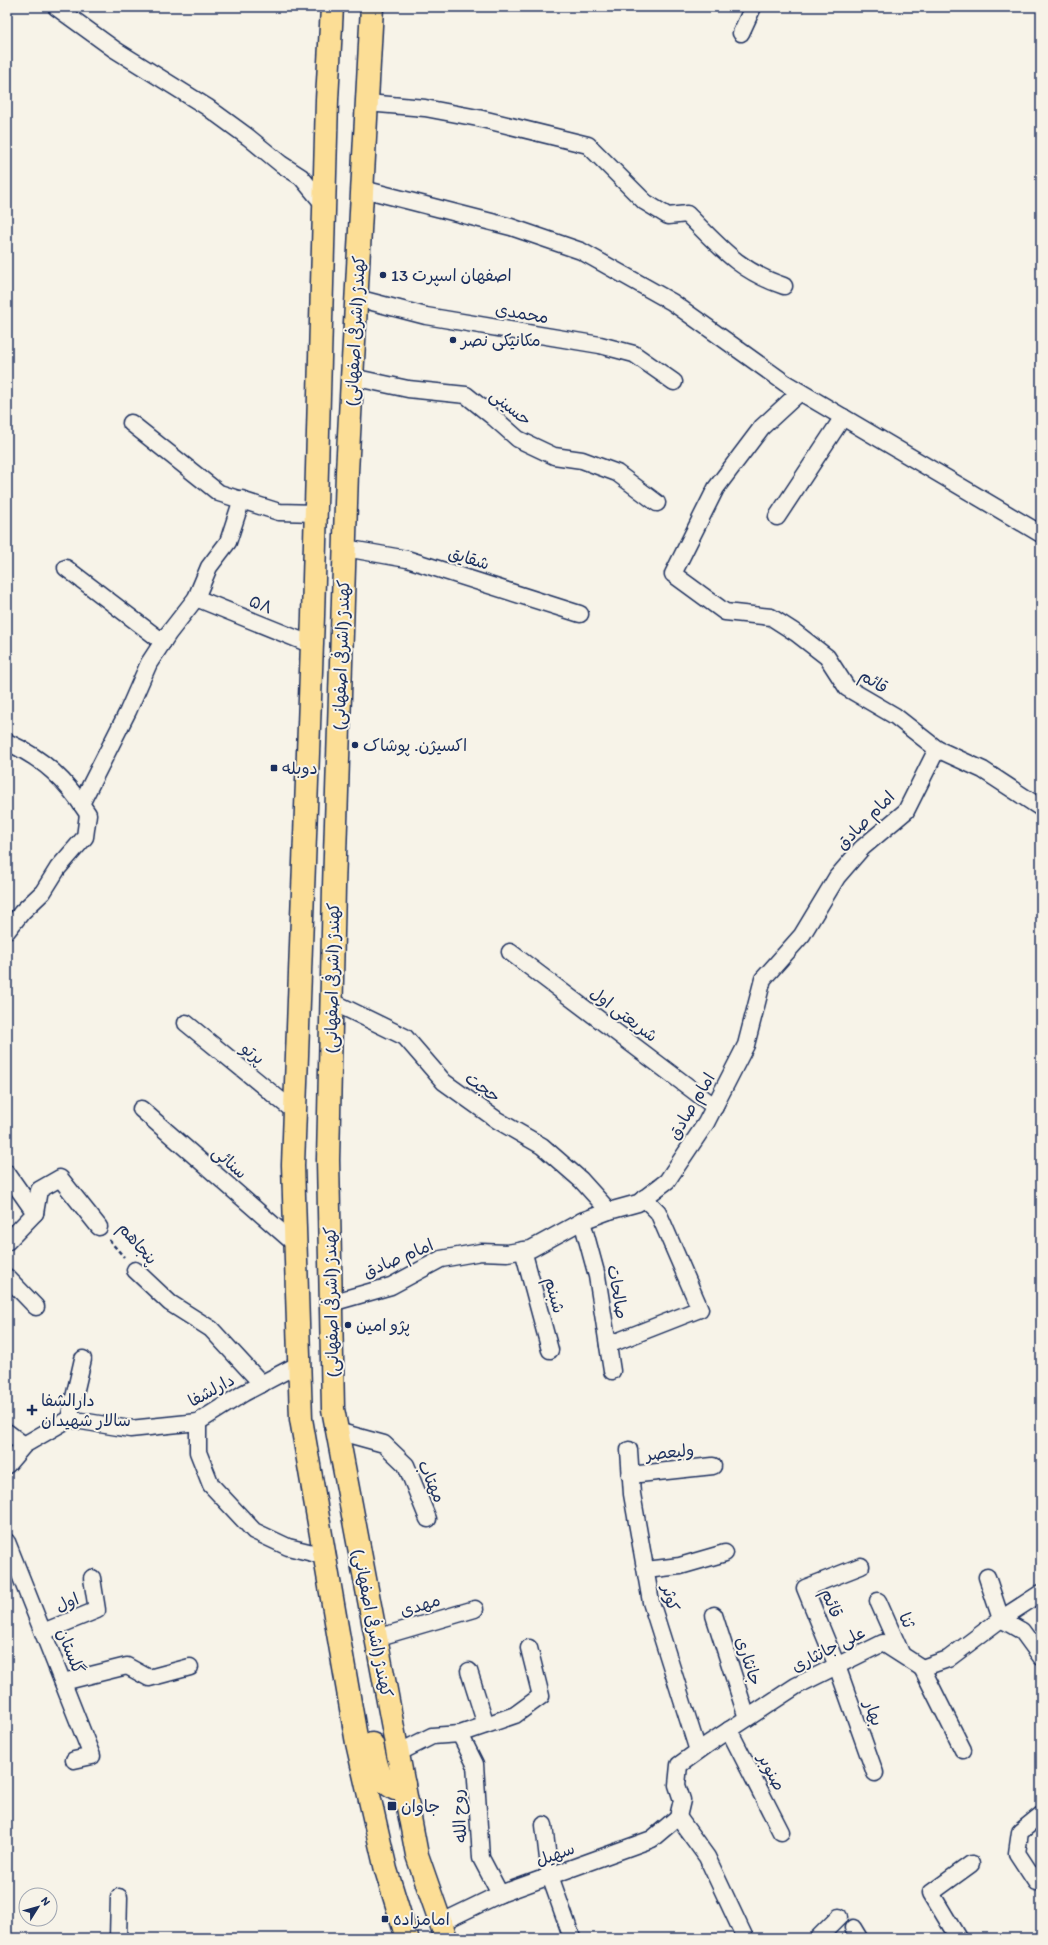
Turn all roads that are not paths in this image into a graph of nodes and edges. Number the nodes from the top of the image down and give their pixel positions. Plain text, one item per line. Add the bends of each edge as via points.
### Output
1 (56, 7) edge
2 (332, 7) edge
3 (372, 7) edge
4 (753, 7) edge
5 (741, 33) dead end
6 (367, 103) junction
7 (363, 189) junction
8 (325, 206) junction
9 (784, 286) dead end
10 (356, 298) junction
11 (352, 377) junction
12 (674, 382) dead end
13 (800, 392) junction
14 (843, 417) junction
15 (131, 423) dead end
16 (242, 499) junction
17 (657, 503) dead end
18 (316, 513) junction
19 (778, 517) dead end
20 (1041, 534) edge
21 (345, 548) junction
22 (66, 568) dead end
23 (196, 598) junction
24 (580, 614) dead end
25 (163, 642) junction
26 (312, 645) junction
27 (309, 734) junction
28 (339, 737) junction
29 (7, 742) edge
30 (937, 749) junction
31 (81, 804) junction
32 (1041, 808) edge
33 (7, 931) edge
34 (510, 952) dead end
35 (332, 1002) junction
36 (186, 1023) dead end
37 (715, 1107) junction
38 (141, 1109) dead end
39 (295, 1112) junction
40 (7, 1173) edge
41 (644, 1198) junction
42 (609, 1211) junction
43 (35, 1213) junction
44 (582, 1221) junction
45 (99, 1227) road end
46 (7, 1242) edge
47 (294, 1243) junction
48 (523, 1250) junction
49 (135, 1270) road end
50 (7, 1277) edge
51 (331, 1303) junction
52 (36, 1307) dead end
53 (608, 1345) junction
54 (550, 1350) dead end
55 (83, 1359) dead end
56 (299, 1364) junction
57 (612, 1371) dead end
58 (262, 1384) junction
59 (69, 1419) junction
60 (198, 1422) junction
61 (337, 1431) junction
62 (7, 1432) edge
63 (24, 1445) junction
64 (629, 1450) dead end
65 (7, 1465) edge
66 (713, 1466) dead end
67 (630, 1475) junction
68 (428, 1519) dead end
69 (7, 1542) edge
70 (725, 1553) dead end
71 (324, 1556) junction
72 (861, 1566) dead end
73 (646, 1570) junction
74 (987, 1577) dead end
75 (92, 1578) dead end
76 (1041, 1593) edge
77 (878, 1602) dead end
78 (475, 1609) dead end
79 (714, 1615) dead end
80 (1001, 1619) junction
81 (43, 1632) junction
82 (376, 1638) junction
83 (340, 1642) junction
84 (529, 1648) dead end
85 (901, 1653) junction
86 (1041, 1656) edge
87 (837, 1666) junction
88 (190, 1667) dead end
89 (922, 1668) junction
90 (469, 1671) dead end
91 (63, 1682) junction
92 (748, 1718) junction
93 (486, 1725) junction
94 (729, 1730) junction
95 (460, 1734) junction
96 (963, 1750) dead end
97 (698, 1751) junction
98 (398, 1753) junction
99 (74, 1760) dead end
100 (875, 1772) dead end
101 (404, 1784) junction
102 (1041, 1815) edge
103 (678, 1817) junction
104 (544, 1825) dead end
105 (781, 1832) dead end
106 (972, 1864) dead end
107 (386, 1870) junction
108 (550, 1876) junction
109 (1036, 1882) dead end
110 (500, 1894) junction
111 (119, 1897) dead end
112 (839, 1917) dead end
113 (440, 1933) edge
114 (118, 1938) edge
115 (407, 1938) edge
116 (572, 1938) edge
117 (745, 1938) edge
118 (818, 1938) edge
119 (958, 1938) edge

1 - 8 street via 114,49 207,107 248,137 300,177
2 - 8 main road, کهندژ (اشرفی اصفهانی)
3 - 6 main road, کهندژ (اشرفی اصفهانی)
4 - 5 street
6 - 7 main road, کهندژ (اشرفی اصفهانی)
6 - 9 street via 425,108 478,118 588,145 645,202 668,216 687,214 732,259 763,279
7 - 10 main road, کهندژ (اشرفی اصفهانی)
7 - 13 street via 511,227 581,252 672,302
8 - 18 main road, کهندژ (اشرفی اصفهانی)
10 - 11 main road, کهندژ (اشرفی اصفهانی)
10 - 12 street, محمدی via 426,316 600,345 634,354
11 - 17 street, حسینی via 408,389 466,395 518,439 554,456 582,460 617,473
11 - 21 main road, کهندژ (اشرفی اصفهانی)
13 - 14 street
13 - 30 street, قائم via 762,428 716,488 673,574 725,612 771,617 796,633 827,657 846,688 895,716
14 - 19 street
14 - 20 street
15 - 16 street via 219,493
16 - 18 street via 279,512
16 - 23 street via 228,542 209,567
18 - 26 main road, کهندژ (اشرفی اصفهانی)
21 - 24 street, شقایق via 407,560
21 - 28 main road, کهندژ (اشرفی اصفهانی)
22 - 25 street
23 - 25 street
23 - 26 street, ۵۸
25 - 31 street via 149,663
26 - 27 main road, کهندژ (اشرفی اصفهانی)
27 - 28 main road
27 - 39 main road, کهندژ (اشرفی اصفهانی)
28 - 35 main road, کهندژ (اشرفی اصفهانی)
29 - 31 street via 42,762 71,789
30 - 32 street, قائم via 984,770
30 - 37 street, امام صادق via 906,811 862,848 837,877 802,935 762,979 746,1045
31 - 33 street via 88,814 85,837 58,868 43,892
34 - 37 street, شریعتی اول
35 - 42 street, حجت via 405,1037 444,1082 497,1120 542,1146 581,1180
35 - 51 main road, کهندژ (اشرفی اصفهانی) via 328,1160
36 - 39 street, پرتو
37 - 41 street, امام صادق via 667,1181
38 - 47 street, سنائی
39 - 47 main road, کهندژ (اشرفی اصفهانی)
40 - 43 street
41 - 42 street, امام صادق
41 - 53 street via 658,1212 700,1309
42 - 44 street, امام صادق
43 - 45 street, پنجاهم via 39,1190 60,1178
43 - 46 street
44 - 48 street, امام صادق via 531,1249
44 - 53 street, صالحات via 598,1276
47 - 56 main road, کهندژ (اشرفی اصفهانی)
48 - 51 street, امام صادق via 480,1252 441,1259 391,1286
48 - 54 street, شبنم
49 - 58 street, پنجاهم via 170,1303 211,1329
50 - 52 street
51 - 61 main road, کهندژ (اشرفی اصفهانی) via 333,1409
53 - 57 street, صالحات
55 - 59 street
56 - 58 street, دارلشفا
56 - 71 main road, کهندژ (اشرفی اصفهانی) via 301,1419
58 - 60 street, دارلشفا
59 - 60 street, دارلشفا via 130,1429
59 - 63 street
60 - 71 street via 198,1452 211,1485 254,1531 288,1547
61 - 68 street, مهتاب via 384,1444 406,1465
61 - 82 main road, کهندژ (اشرفی اصفهانی)
62 - 63 street
63 - 65 street
64 - 67 street, کوثر
66 - 67 street, ولیعصر
67 - 73 street, کوثر
69 - 81 street, گلستان
70 - 73 street via 680,1566
71 - 83 main road, کهندژ (اشرفی اصفهانی)
72 - 87 street, قائم via 805,1588
73 - 97 street, کوثر via 651,1602
74 - 80 street
75 - 81 street, اول via 97,1610
76 - 80 street
77 - 85 street, ثنا
78 - 82 street, مهدی
79 - 92 street, جانثاری
80 - 86 street via 1022,1631
80 - 89 street via 948,1659
81 - 91 street, گلستان
82 - 98 main road, کهندژ (اشرفی اصفهانی)
83 - 101 main road via 352,1653 378,1770 395,1789
83 - 107 main road, کهندژ (اشرفی اصفهانی) via 357,1743
84 - 93 street via 541,1696 515,1715
85 - 87 street, علی جانثاری via 883,1643
85 - 89 street, علی جانثاری
87 - 92 street, علی جانثاری via 796,1686
87 - 100 street, بهار
88 - 91 street via 149,1678 127,1666
89 - 96 street
90 - 93 street
91 - 99 street, گلستان via 92,1756
92 - 94 street, علی جانثاری
93 - 95 street
94 - 97 street, علی جانثاری
94 - 105 street, صنوبر
95 - 98 street via 432,1736
95 - 110 street, روح الله via 475,1764 481,1858
97 - 103 street, علی جانثاری via 679,1766 677,1785 682,1800
98 - 101 main road, کهندژ (اشرفی اصفهانی)
101 - 113 main road, کهندژ (اشرفی اصفهانی) via 417,1855
102 - 109 street via 1020,1832 1017,1853
103 - 108 street, سهیل via 652,1839
103 - 117 street via 707,1857
104 - 108 street
106 - 119 street via 931,1893
107 - 113 main road via 390,1858 400,1855 406,1860
107 - 115 main road, کهندژ (اشرفی اصفهانی)
108 - 110 street, سهیل
108 - 116 street
110 - 113 street, سهیل
111 - 114 street
112 - 118 street

